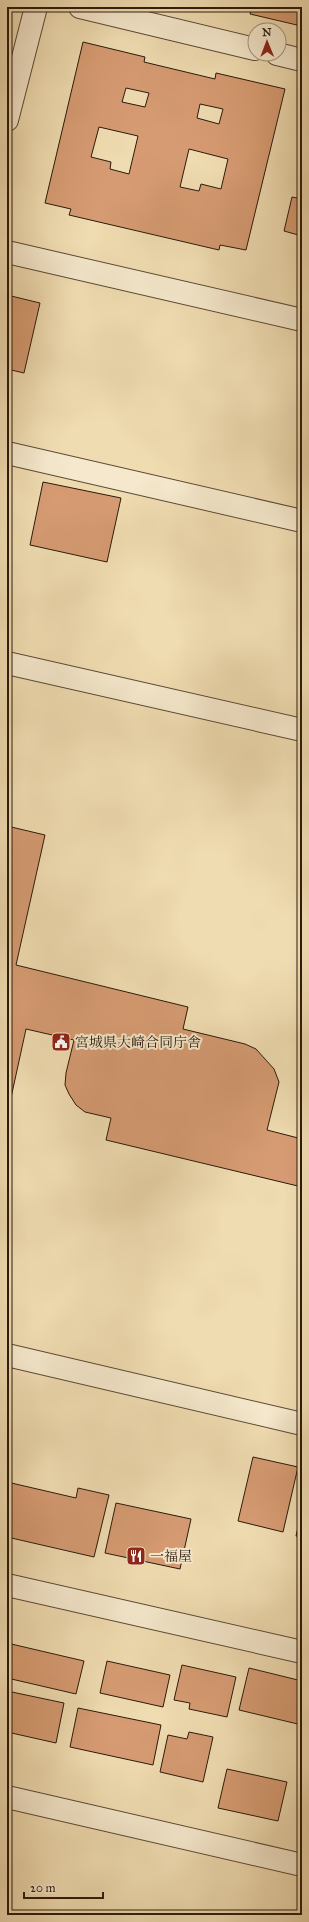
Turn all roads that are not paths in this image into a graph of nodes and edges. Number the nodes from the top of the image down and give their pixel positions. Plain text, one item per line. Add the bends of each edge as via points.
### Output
1 (36, 7) edge
2 (80, 7) edge
3 (247, 47) edge
4 (287, 56) edge
5 (302, 60) edge
6 (7, 120) edge
7 (7, 252) edge
8 (302, 320) edge
9 (7, 453) edge
10 (302, 521) edge
11 (7, 663) edge
12 (302, 730) edge
13 (7, 1355) edge
14 (302, 1424) edge
15 (7, 1585) edge
16 (302, 1652) edge
17 (7, 1797) edge
18 (302, 1865) edge

1 - 6 street
2 - 3 street
4 - 5 street
7 - 8 street
9 - 10 street
11 - 12 street
13 - 14 street
15 - 16 street
17 - 18 street

